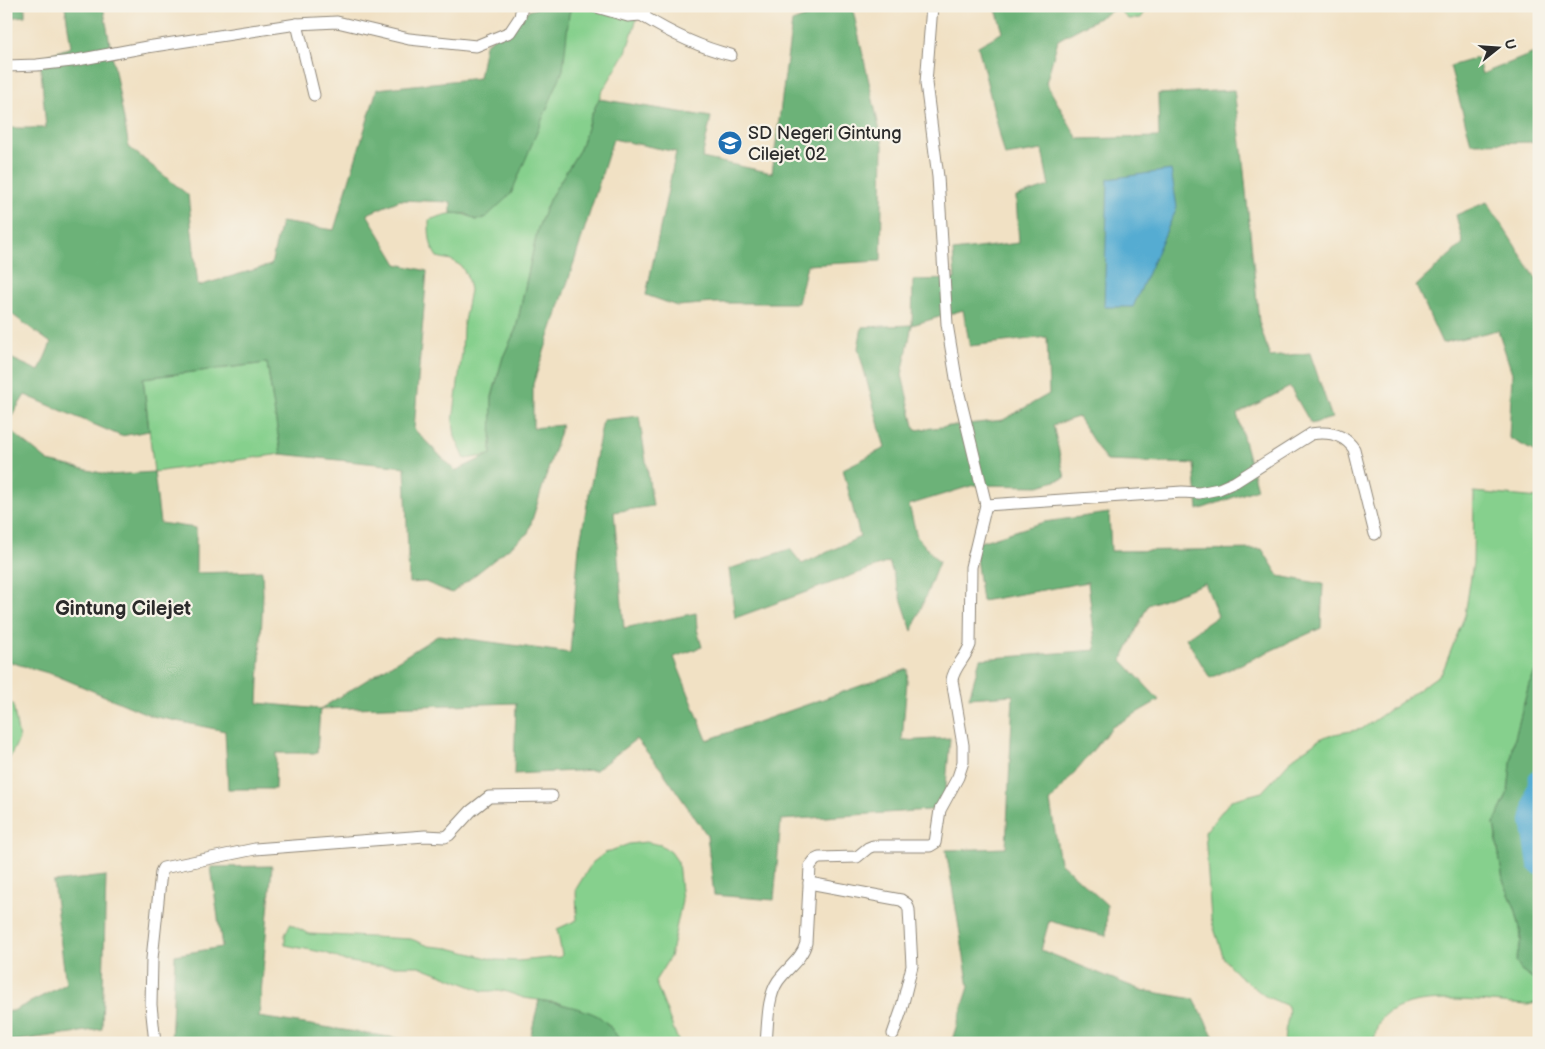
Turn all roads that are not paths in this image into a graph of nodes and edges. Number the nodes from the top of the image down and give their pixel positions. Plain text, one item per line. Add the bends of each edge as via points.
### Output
1 (522, 6) edge
2 (593, 6) edge
3 (932, 6) edge
4 (645, 11) edge
5 (297, 24) junction
6 (731, 55) dead end
7 (6, 66) edge
8 (314, 96) dead end
9 (986, 505) junction
10 (1375, 534) dead end
11 (552, 796) dead end
12 (809, 883) junction
13 (893, 1034) dead end
14 (155, 1043) edge
15 (766, 1043) edge

1 - 5 street via 520,18 510,32 476,46 409,40 337,22
2 - 4 street via 628,16
3 - 9 street via 926,83 938,177 947,324 958,390
4 - 6 street via 669,33
5 - 7 street via 72,61
5 - 8 street
9 - 10 street via 1199,493 1219,489 1311,434 1323,432 1334,433 1349,441 1354,449
9 - 12 street via 971,567 970,645 953,672 952,680 963,762 940,810 935,843 930,846 873,846 856,857 819,858 810,866
11 - 14 street via 488,798 445,837 255,849 163,868 152,959
12 - 13 street via 901,900 907,904 912,966
12 - 15 street via 806,943 803,952 777,982 771,1000

